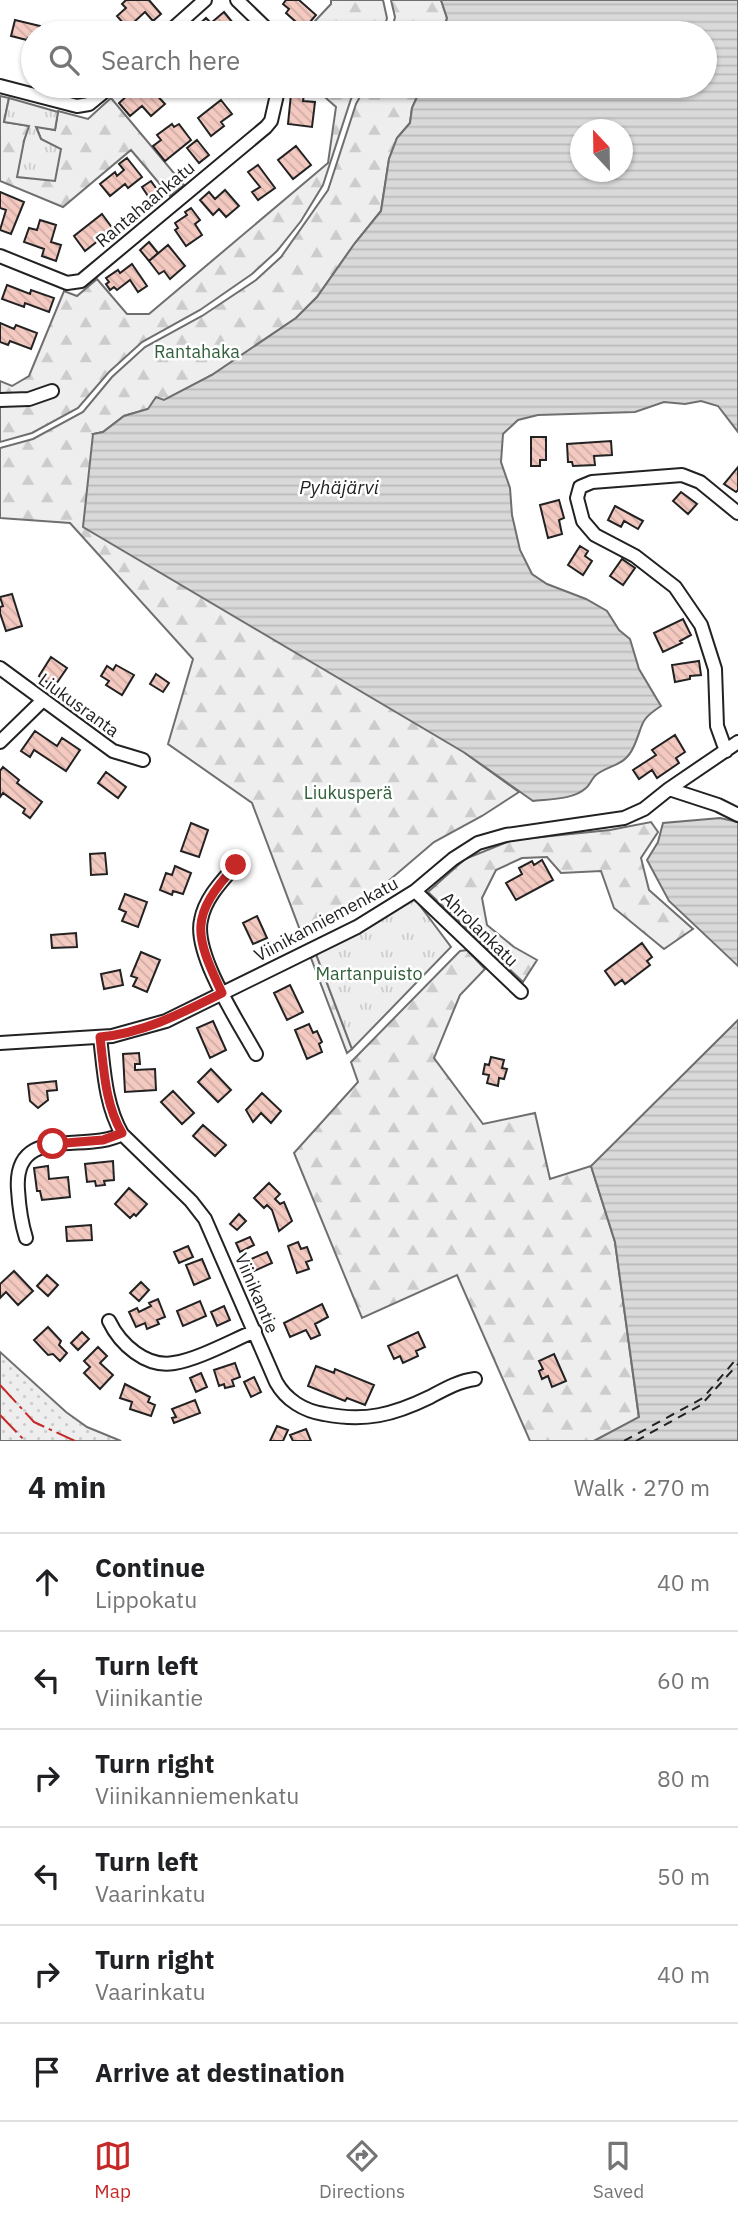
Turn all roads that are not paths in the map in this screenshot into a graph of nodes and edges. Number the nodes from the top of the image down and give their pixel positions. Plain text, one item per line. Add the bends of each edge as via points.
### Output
1 (205, 0) edge
2 (237, 0) edge
3 (182, 21) edge
4 (259, 21) edge
5 (0, 86) edge
6 (21, 91) edge
7 (46, 98) edge
8 (96, 98) edge
9 (276, 98) edge
10 (0, 256) edge
11 (52, 391) dead end
12 (0, 400) edge
13 (738, 513) edge
14 (0, 668) edge
15 (43, 701) junction
16 (0, 742) edge
17 (738, 742) edge
18 (726, 751) junction
19 (143, 760) dead end
20 (668, 789) junction
21 (738, 815) edge
22 (236, 865) dead end
23 (415, 891) junction
24 (521, 992) dead end
25 (222, 993) junction
26 (100, 1037) junction
27 (0, 1043) edge
28 (256, 1054) dead end
29 (122, 1133) junction
30 (26, 1238) dead end
31 (109, 1321) dead end
32 (255, 1331) junction
33 (475, 1379) dead end

1 - 3 street
2 - 4 street
5 - 6 street
7 - 8 street via 77,106
9 - 10 street, Rantahaankatu via 266,127 81,281 67,283
11 - 12 street via 29,399
13 - 18 street via 700,482 682,475 593,482 580,487 577,498 583,521 595,535 635,556 675,587 701,625 715,669 717,726
14 - 15 street, Liukusranta
15 - 16 street
15 - 19 street, Liukusranta via 113,751
17 - 18 street, Viinikanniemenkatu
18 - 20 street, Viinikanniemenkatu
20 - 21 street
20 - 23 street, Viinikanniemenkatu via 624,818 478,843
22 - 25 street via 218,885 200,920 204,951
23 - 24 street, Ahrolankatu
23 - 25 street, Viinikanniemenkatu via 357,927
25 - 26 street, Viinikanniemenkatu via 149,1027
25 - 28 street
26 - 27 street, Viinikanniemenkatu
26 - 29 street, Viinikantie via 107,1093
29 - 30 street via 103,1140 45,1146 25,1157 18,1182
29 - 32 street, Viinikantie via 199,1210
31 - 32 street via 136,1353 161,1363 194,1357
32 - 33 street, Viinikantie via 281,1391 316,1413 378,1417

